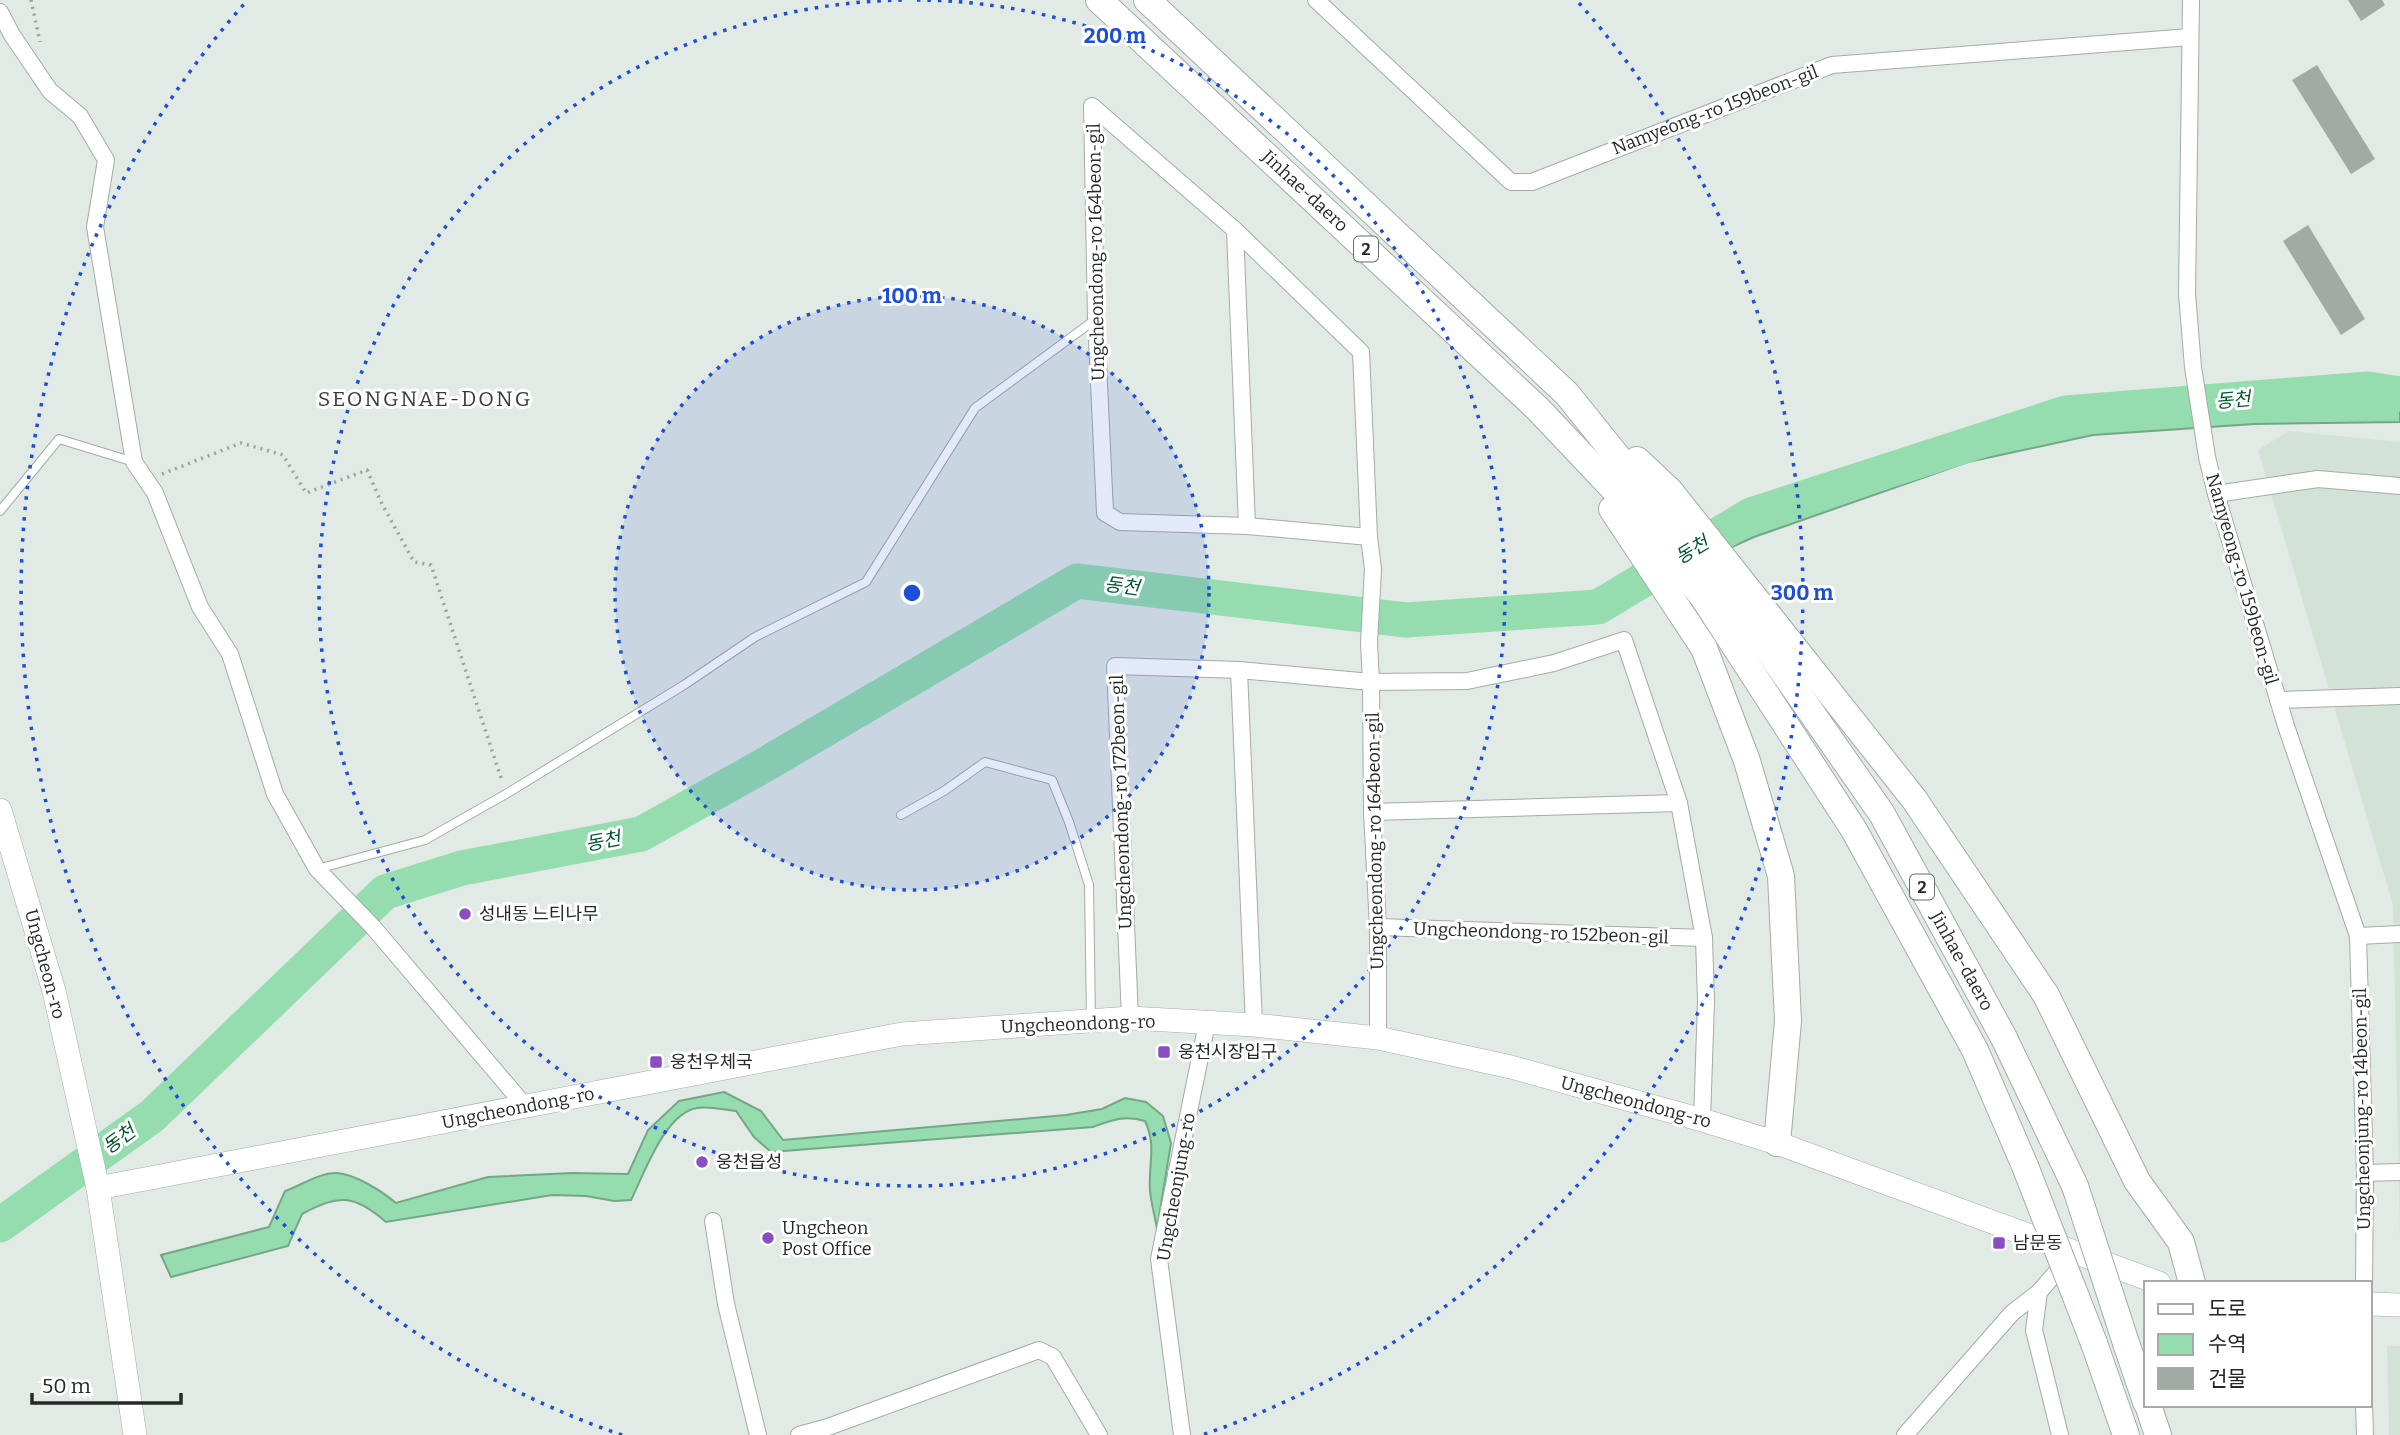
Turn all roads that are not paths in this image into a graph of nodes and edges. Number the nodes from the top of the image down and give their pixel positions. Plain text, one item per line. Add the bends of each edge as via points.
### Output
1 (1100, 0) edge
2 (1147, 0) edge
3 (1316, 0) edge
4 (2191, 0) edge
5 (0, 12) edge
6 (2190, 37) junction
7 (1234, 230) junction
8 (1096, 319) junction
9 (136, 466) junction
10 (2400, 486) edge
11 (2217, 494) junction
12 (1619, 505) junction
13 (0, 511) edge
14 (1247, 526) junction
15 (1369, 537) junction
16 (1746, 601) junction
17 (1240, 670) junction
18 (1371, 682) junction
19 (2400, 696) edge
20 (2278, 700) junction
21 (1679, 803) junction
22 (0, 810) edge
23 (1372, 812) junction
24 (901, 815) dead end
25 (317, 869) junction
26 (1378, 927) junction
27 (2400, 934) edge
28 (2358, 936) junction
29 (1704, 939) junction
30 (1130, 1018) junction
31 (1091, 1023) junction
32 (1207, 1023) junction
33 (1254, 1025) junction
34 (1378, 1038) junction
35 (525, 1106) junction
36 (1702, 1120) junction
37 (1777, 1143) junction
38 (2365, 1172) junction
39 (2400, 1172) edge
40 (98, 1188) junction
41 (713, 1221) dead end
42 (2075, 1251) junction
43 (2154, 1281) edge
44 (2191, 1281) edge
45 (2364, 1281) edge
46 (2039, 1292) junction
47 (2372, 1304) edge
48 (2400, 1305) edge
49 (2144, 1394) edge
50 (2148, 1407) edge
51 (2364, 1407) edge
52 (135, 1435) edge
53 (758, 1435) edge
54 (799, 1435) edge
55 (1099, 1435) edge
56 (1182, 1435) edge
57 (1905, 1435) edge
58 (2060, 1435) edge
59 (2126, 1435) edge
60 (2158, 1435) edge
61 (2365, 1435) edge

1 - 12 highway, Jinhae-daero / 2 via 1538,409
2 - 16 highway, Jinhae-daero / 2 via 1567,394 1662,497
3 - 6 street, Namyeong-ro 159beon-gil via 1511,182 1532,182 1832,65
4 - 6 street
5 - 9 street via 50,91 80,116 106,160 95,227
6 - 11 street, Namyeong-ro 159beon-gil via 2187,294 2193,367
7 - 8 street, Ungcheondong-ro 164beon-gil via 1092,106
7 - 14 street
7 - 15 street, Ungcheondong-ro 164beon-gil via 1361,352
8 - 14 street, Ungcheondong-ro 164beon-gil via 1105,513 1120,522
8 - 25 lane via 975,408 866,582 755,637 684,685 425,840
9 - 13 lane via 60,439
9 - 25 street via 155,493 200,607 230,654 275,794
10 - 11 street via 2318,480
11 - 20 street, Namyeong-ro 159beon-gil
12 - 37 highway via 1704,648 1747,761 1781,876 1787,1021
12 - 59 highway, Jinhae-daero / 2, bridge via 1703,597 1854,830 1975,1050 2025,1166
14 - 15 street, Ungcheondong-ro 164beon-gil
15 - 18 street, Ungcheondong-ro 164beon-gil via 1373,569
16 - 44 highway via 1914,799 2046,995 2137,1181 2181,1242
16 - 49 highway, Jinhae-daero / 2, bridge via 1882,814 2004,1038 2075,1186
17 - 18 street, Ungcheondong-ro 172beon-gil
17 - 30 street, Ungcheondong-ro 172beon-gil via 1115,666
17 - 33 street
18 - 21 street via 1467,681 1554,663 1624,639
18 - 23 street, Ungcheondong-ro 164beon-gil
19 - 20 street, Namyeong-ro 159beon-gil
20 - 28 street, Namyeong-ro 159beon-gil
21 - 23 street
21 - 29 street
22 - 40 main road, Ungcheon-ro via 54,991
23 - 26 street, Ungcheondong-ro 164beon-gil
24 - 31 lane via 985,762 1052,780 1089,885
25 - 35 street via 373,927
26 - 29 street, Ungcheondong-ro 152beon-gil
26 - 34 street, Ungcheondong-ro 164beon-gil
27 - 28 street
28 - 38 street, Ungcheonjung-ro 14beon-gil
29 - 36 street
30 - 31 main road, Ungcheondong-ro
30 - 32 main road, Ungcheondong-ro
31 - 35 main road, Ungcheondong-ro via 902,1034
32 - 33 main road, Ungcheondong-ro
32 - 56 street, Ungcheonjung-ro via 1159,1259
33 - 34 main road, Ungcheondong-ro
34 - 36 main road, Ungcheondong-ro via 1511,1068
35 - 40 main road, Ungcheondong-ro
36 - 37 main road, Ungcheondong-ro
37 - 42 main road, Ungcheondong-ro
38 - 39 street
38 - 45 street, Ungcheonjung-ro 14beon-gil
40 - 52 main road
41 - 53 street via 726,1304
42 - 43 main road, Ungcheondong-ro
42 - 46 street
46 - 57 street via 2011,1313
46 - 58 street via 2034,1330
47 - 48 main road
50 - 60 highway, 2
51 - 61 street
54 - 55 street via 1040,1350 1053,1357

